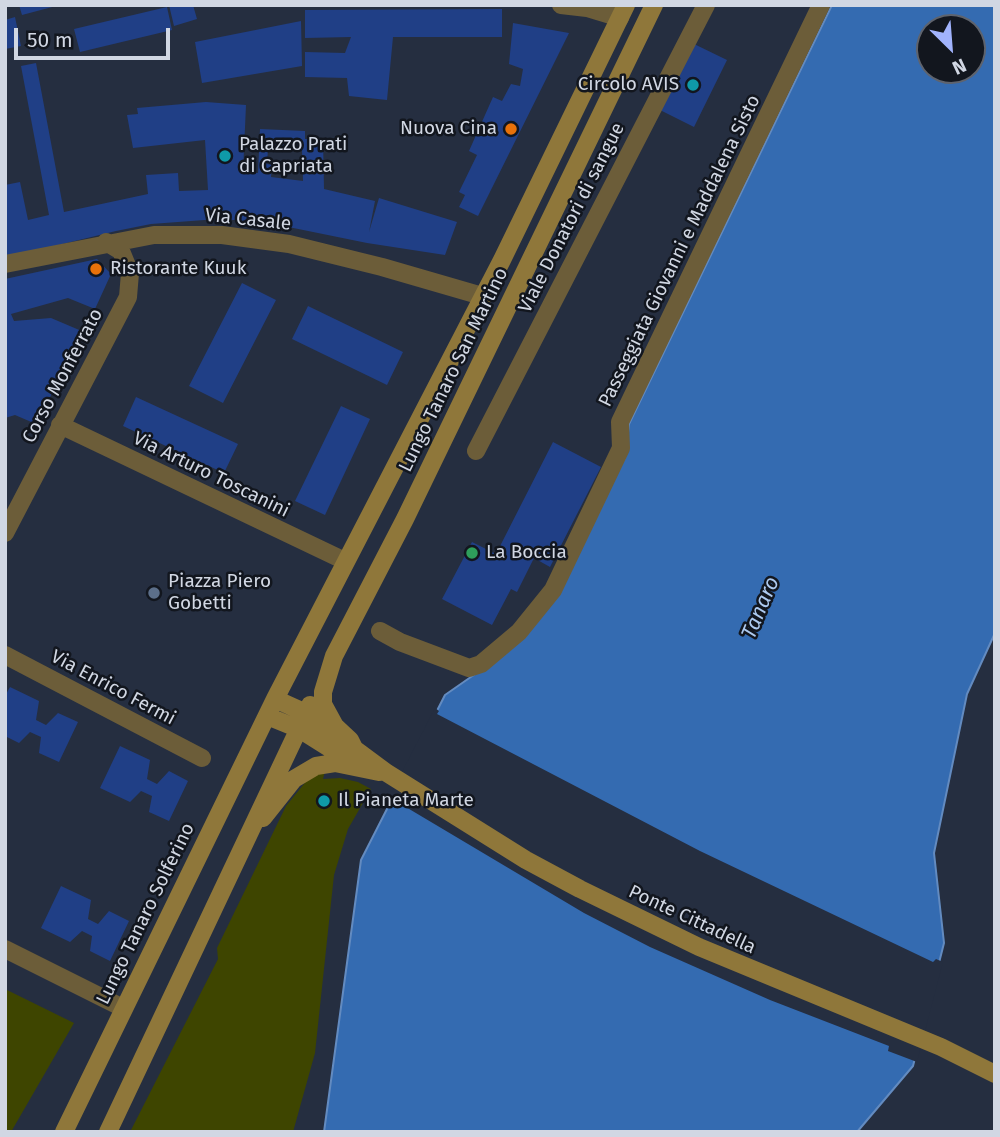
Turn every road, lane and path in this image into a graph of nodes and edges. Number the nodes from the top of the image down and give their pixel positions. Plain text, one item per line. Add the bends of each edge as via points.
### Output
1 (561, 5) edge
2 (654, 5) edge
3 (706, 5) edge
4 (821, 5) edge
5 (623, 12) edge
6 (106, 243) junction
7 (5, 264) edge
8 (482, 296) junction
9 (60, 425) junction
10 (476, 451) dead end
11 (6, 529) edge
12 (345, 561) junction
13 (325, 601) joint
14 (380, 631) dead end
15 (5, 655) edge
16 (334, 656) junction
17 (275, 699) junction
18 (267, 716) junction
19 (303, 721) junction
20 (354, 748) junction
21 (202, 758) dead end
22 (359, 767) junction
23 (387, 773) junction
24 (233, 869) junction
25 (5, 949) edge
26 (123, 1007) junction
27 (995, 1074) edge
28 (64, 1132) edge
29 (108, 1132) edge

1 - 5 street
2 - 16 main road, Lungo Tanaro San Martino
3 - 10 street, Viale Donatori di sangue
4 - 14 street, Passeggiata Giovanni e Maddalena Sisto via 620,422 621,448 553,590 519,632 481,664 469,668
5 - 8 main road, Lungo Tanaro San Martino
6 - 7 street, Via Casale
6 - 8 street, Via Casale via 154,234 257,239 382,267
6 - 9 street, Corso Monferrato via 121,251 130,273 128,297
8 - 12 main road, Lungo Tanaro San Martino
9 - 11 street, Corso Monferrato
9 - 12 street, Via Arturo Toscanini
12 - 13 main road, Lungo Tanaro San Martino
13 - 17 main road, Lungo Tanaro Solferino
15 - 21 street, Via Enrico Fermi
16 - 19 main road
16 - 20 main road, Lungo Tanaro San Martino via 323,704
17 - 18 main road, Lungo Tanaro Solferino
17 - 19 main road
18 - 19 main road
18 - 26 main road, Lungo Tanaro Solferino
19 - 20 main road, Ponte Cittadella
19 - 22 main road
19 - 24 main road
20 - 23 main road, Ponte Cittadella
22 - 23 main road, Ponte Cittadella
22 - 24 main road via 323,764 294,779 258,825
23 - 27 main road, Ponte Cittadella via 526,860 651,925
24 - 29 main road
25 - 26 street
26 - 28 main road, Lungo Tanaro Solferino

